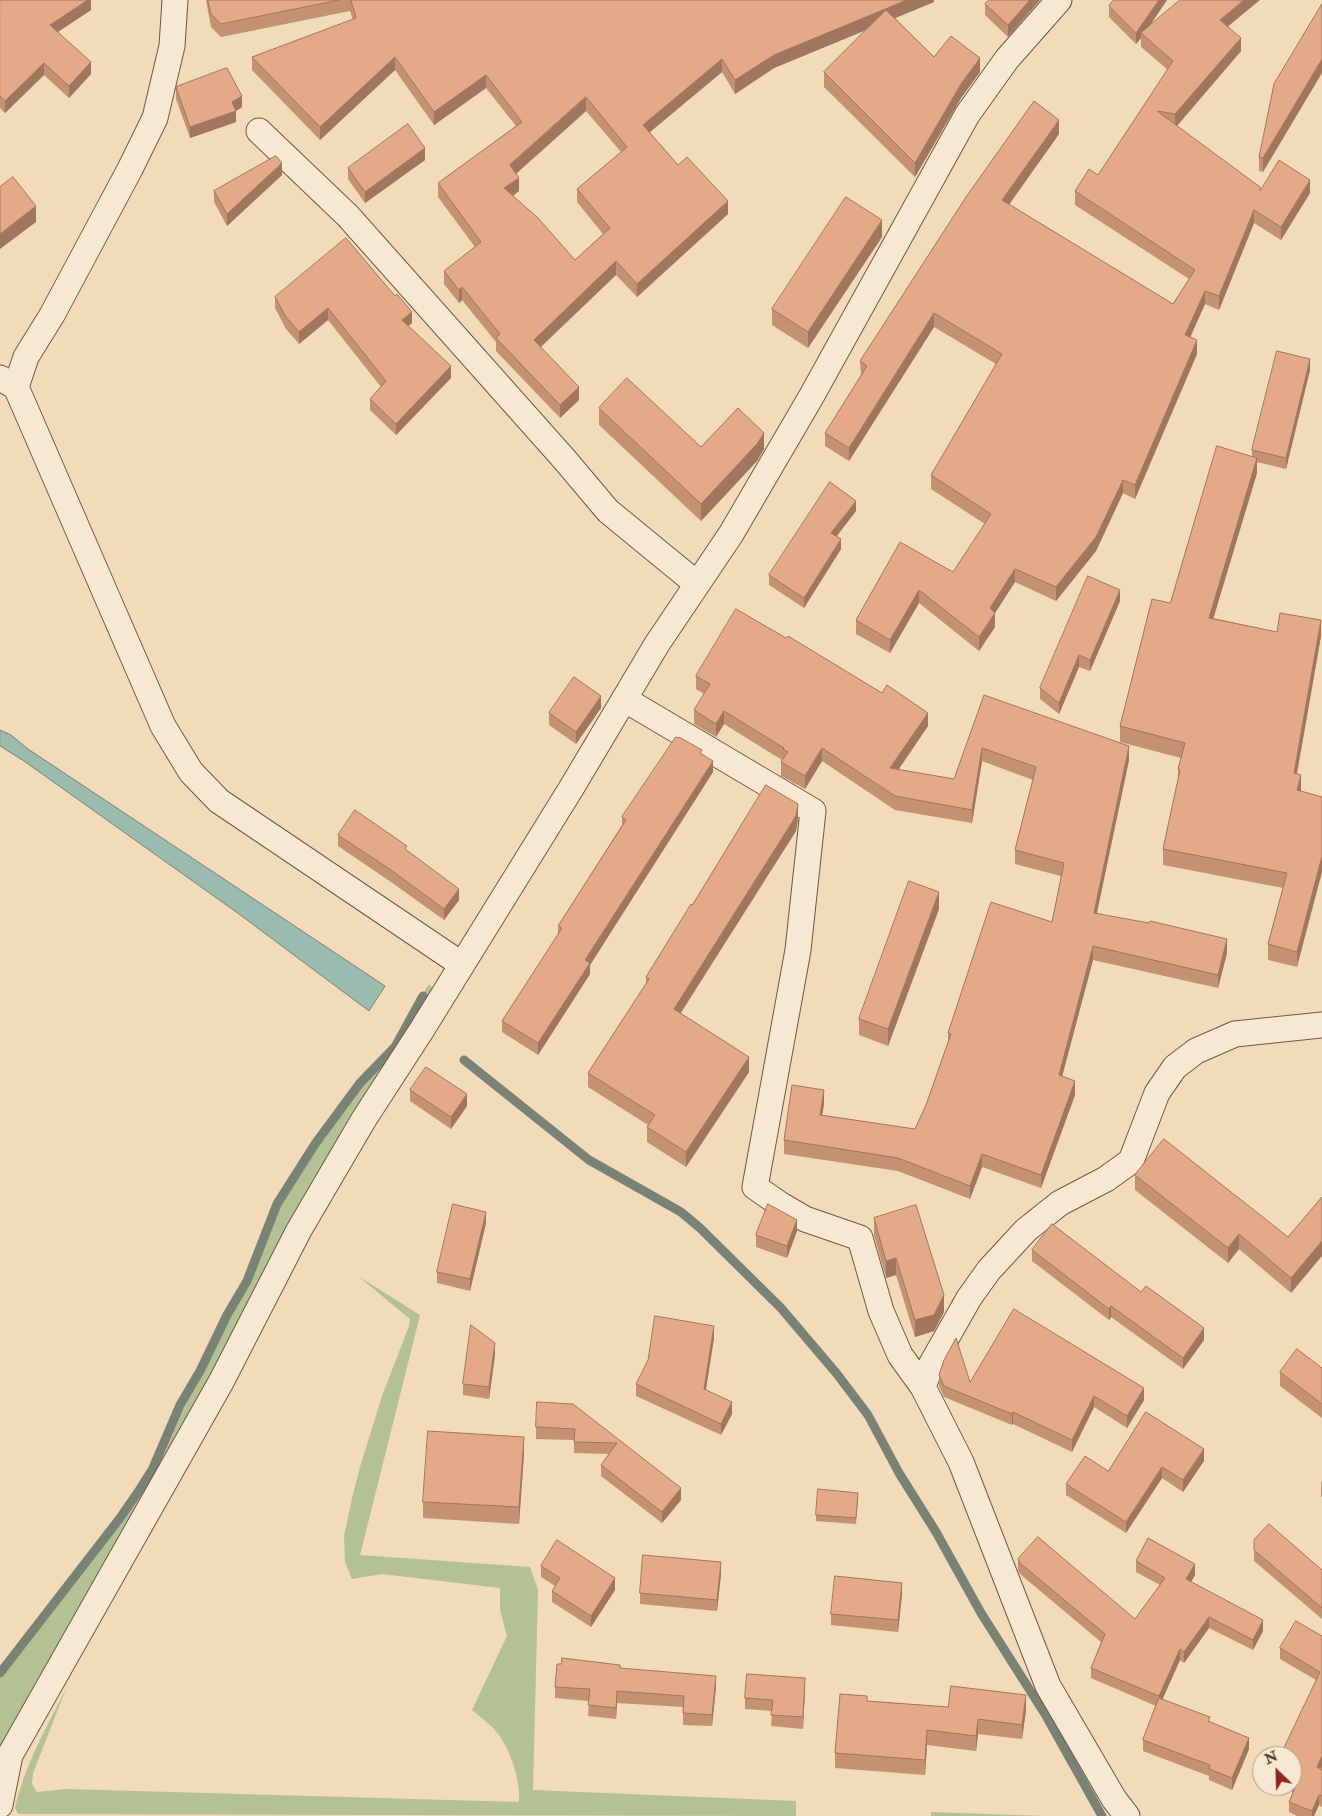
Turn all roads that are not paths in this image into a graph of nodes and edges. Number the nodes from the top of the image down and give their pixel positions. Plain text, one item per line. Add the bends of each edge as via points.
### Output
1 (175, 0) edge
2 (1059, 0) edge
3 (259, 131) dead end
4 (8, 382) edge
5 (697, 584) junction
6 (624, 699) junction
7 (461, 964) junction
8 (1322, 1024) edge
9 (922, 1388) junction
10 (0, 1805) edge
11 (1126, 1816) edge

1 - 4 street via 172,46 155,118 56,306
2 - 5 street via 1007,59 967,115 811,397 731,534
3 - 5 street via 348,216 608,511
4 - 7 street via 163,726 191,772 219,801
5 - 6 street
6 - 7 street
6 - 9 street via 812,811 798,950 755,1187 805,1219 860,1238 881,1311 900,1355
7 - 10 street via 299,1230 221,1382 10,1755
8 - 9 street via 1235,1034 1196,1051 1175,1066 1157,1093 1131,1161 1106,1179 1060,1203 1026,1230 969,1298 931,1365
9 - 11 street via 961,1462 1048,1686

